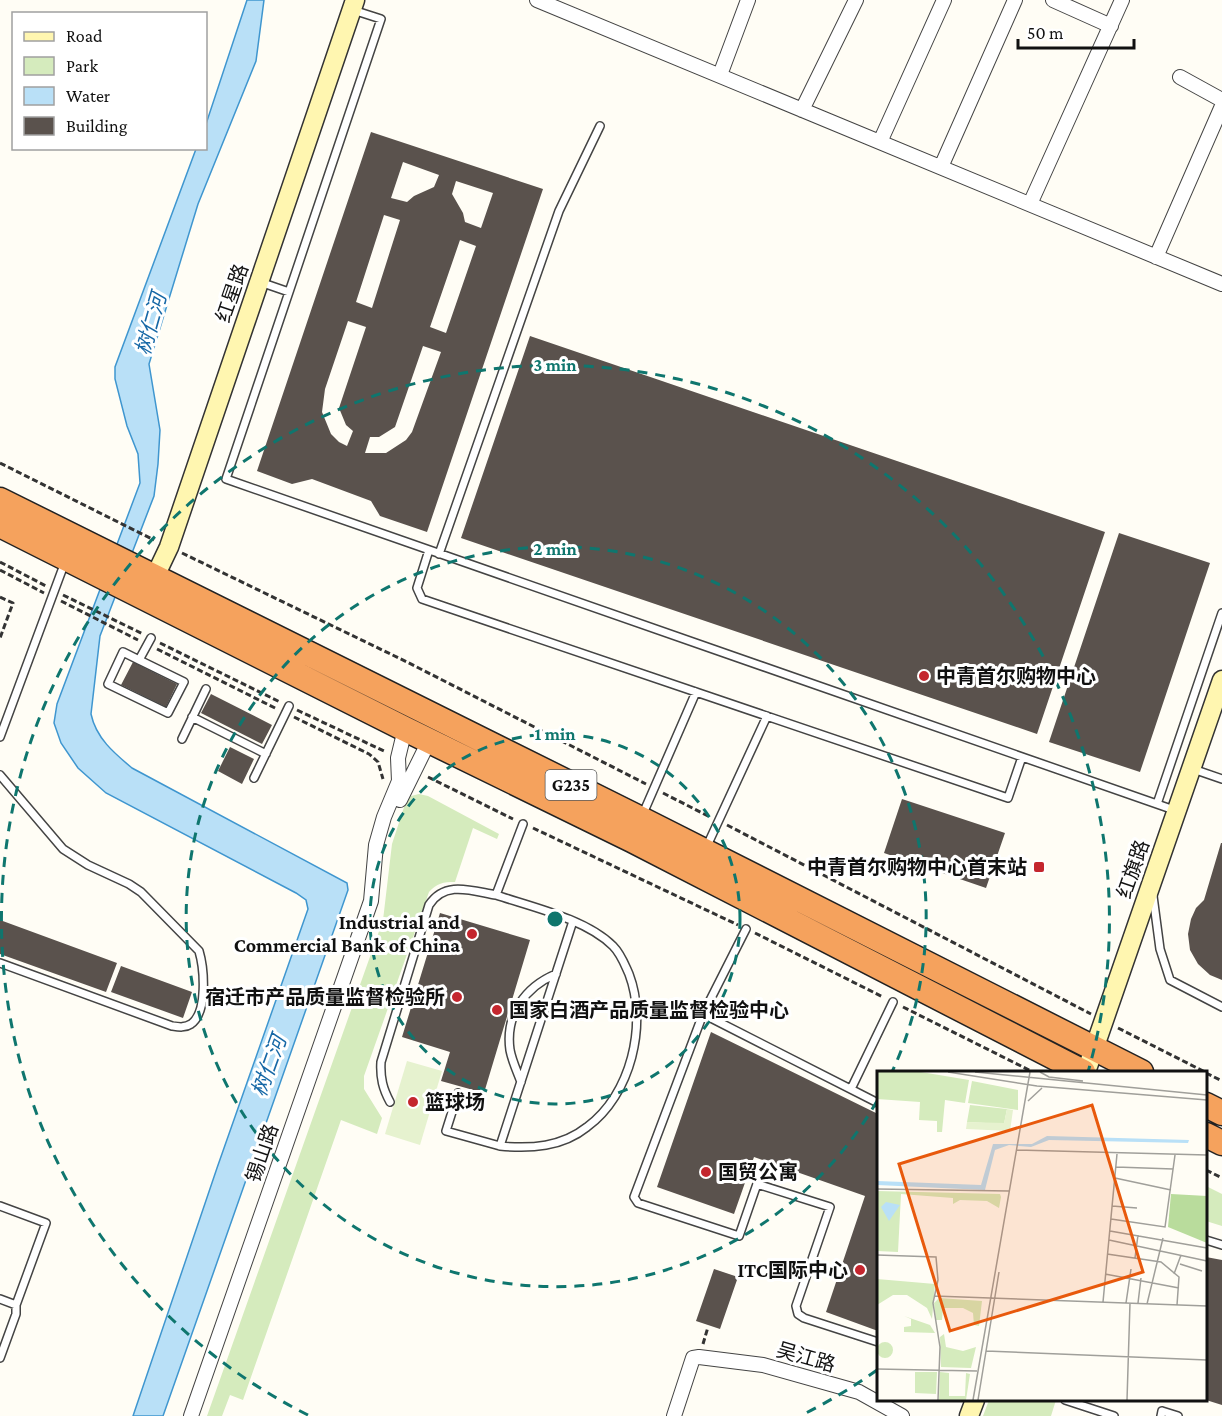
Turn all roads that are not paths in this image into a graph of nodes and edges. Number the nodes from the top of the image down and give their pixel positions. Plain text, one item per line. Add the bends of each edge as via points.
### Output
1 (538, 0) edge
2 (748, 0) edge
3 (856, 0) edge
4 (944, 0) edge
5 (1015, 0) edge
6 (1053, 0) edge
7 (1122, 0) edge
8 (353, 5) edge
9 (1110, 26) junction
10 (720, 75) junction
11 (1180, 77) dead end
12 (1222, 100) edge
13 (1222, 106) edge
14 (802, 110) junction
15 (600, 126) dead end
16 (880, 142) junction
17 (941, 167) junction
18 (1030, 204) junction
19 (1156, 257) junction
20 (260, 282) junction
21 (1222, 284) edge
22 (289, 291) junction
23 (0, 500) edge
24 (0, 525) edge
25 (429, 550) junction
26 (68, 554) junction
27 (440, 554) junction
28 (150, 588) junction
29 (1222, 613) edge
30 (149, 641) road end
31 (139, 660) junction
32 (1222, 680) edge
33 (206, 689) dead end
34 (696, 692) junction
35 (288, 710) road end
36 (767, 716) junction
37 (192, 717) junction
38 (405, 729) junction
39 (0, 737) edge
40 (182, 739) dead end
41 (429, 741) junction
42 (266, 754) junction
43 (1022, 757) junction
44 (1191, 769) junction
45 (0, 775) edge
46 (254, 778) dead end
47 (1222, 779) edge
48 (1156, 804) junction
49 (1177, 811) junction
50 (523, 824) dead end
51 (636, 830) junction
52 (704, 852) junction
53 (1152, 883) junction
54 (496, 895) junction
55 (573, 921) junction
56 (746, 929) dead end
57 (0, 963) edge
58 (556, 974) junction
59 (893, 1002) dead end
60 (1222, 1007) edge
61 (703, 1014) junction
62 (1094, 1049) junction
63 (1082, 1071) edge
64 (1084, 1071) edge
65 (1139, 1071) edge
66 (521, 1082) junction
67 (850, 1089) junction
68 (458, 1093) dead end
69 (390, 1102) dead end
70 (877, 1102) edge
71 (1207, 1106) edge
72 (1222, 1113) edge
73 (1207, 1136) edge
74 (1222, 1143) edge
75 (500, 1146) junction
76 (0, 1206) edge
77 (1207, 1240) edge
78 (1222, 1245) edge
79 (0, 1299) edge
80 (16, 1305) junction
81 (877, 1341) edge
82 (0, 1358) edge
83 (975, 1401) edge
84 (1068, 1401) edge
85 (191, 1416) edge
86 (200, 1416) edge
87 (674, 1416) edge
88 (902, 1416) edge
89 (969, 1416) edge
90 (1114, 1416) edge
91 (1161, 1416) edge
92 (1178, 1416) edge

1 - 10 street
2 - 10 street
3 - 14 street
4 - 16 street
5 - 17 street
6 - 9 street
7 - 9 street
8 - 20 street, 红星路
8 - 22 lane via 381,19
9 - 18 street
10 - 14 street
11 - 12 street
13 - 19 street
14 - 16 street
15 - 27 lane via 559,211
16 - 17 street
17 - 18 street
18 - 19 street
19 - 21 street
20 - 22 lane
20 - 28 street, 红星路 via 169,547
22 - 25 lane via 226,479
23 - 28 highway, G235
24 - 26 highway, G235
25 - 27 lane
25 - 34 lane via 417,588 422,599
26 - 28 highway, G235
26 - 39 lane
27 - 43 lane
28 - 38 highway, G235
28 - 51 highway, G235
29 - 48 lane
30 - 31 lane
31 - 31 lane via 123,652 108,684 168,713 184,682
32 - 44 street, 红旗路
33 - 37 lane
34 - 36 lane
34 - 51 lane
35 - 42 lane
36 - 43 lane via 1008,798
36 - 52 lane
37 - 40 lane
37 - 42 lane
38 - 41 highway, G235
38 - 85 street, 锡山路 via 398,758 399,781 376,845 371,900
41 - 51 highway, G235
41 - 86 street, 锡山路 via 390,821 380,903
42 - 46 lane
43 - 48 lane
44 - 47 lane
44 - 49 street, 红旗路
45 - 57 lane via 63,849 141,892 199,951 203,979 199,1012 191,1024 172,1026
48 - 49 lane
49 - 53 street, 红旗路
50 - 54 lane
51 - 52 highway, G235
51 - 63 highway, G235
52 - 62 highway, G235
53 - 60 lane via 1160,949 1170,980
53 - 62 street, 红旗路
54 - 55 lane
54 - 69 lane via 456,889 442,891 429,905 381,1062 382,1086
55 - 58 lane
55 - 75 lane via 607,941 622,956 636,1005 631,1062 619,1090 602,1114 573,1137 538,1147
56 - 61 lane
58 - 66 lane
58 - 66 lane via 541,980 522,998 512,1023 510,1052
59 - 67 lane
61 - 67 lane
61 - 81 lane via 635,1201 739,1236 757,1184 830,1208 796,1306 798,1314
62 - 64 street, 红旗路
62 - 65 highway, G235
66 - 75 lane
67 - 70 lane
68 - 75 lane via 446,1131
71 - 72 highway
73 - 74 highway
76 - 80 lane via 46,1223
77 - 78 lane
79 - 80 lane
80 - 82 lane
83 - 89 street
84 - 90 lane
87 - 88 street, 吴江路 via 693,1358 763,1365 859,1392
91 - 92 lane via 1162,1411

